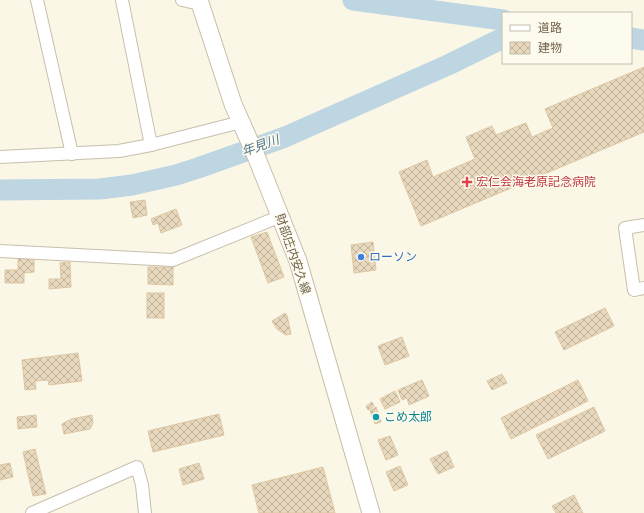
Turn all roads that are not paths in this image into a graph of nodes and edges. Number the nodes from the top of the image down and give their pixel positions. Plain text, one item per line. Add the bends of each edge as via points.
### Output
1 (37, 0) edge
2 (122, 0) edge
3 (182, 0) edge
4 (200, 2) edge
5 (243, 126) junction
6 (151, 145) junction
7 (72, 154) junction
8 (0, 157) edge
9 (280, 216) junction
10 (644, 225) edge
11 (0, 251) edge
12 (644, 288) edge
13 (32, 513) edge
14 (145, 513) edge
15 (372, 513) edge

1 - 7 street
2 - 6 street
3 - 4 street
4 - 5 main road, 財部庄内安久線 via 233,104
5 - 6 street
5 - 9 main road, 財部庄内安久線
6 - 7 street via 119,151
7 - 8 street
9 - 11 street via 173,260
9 - 15 main road, 財部庄内安久線 via 298,261
10 - 12 street via 625,228 634,290
13 - 14 street via 138,467

